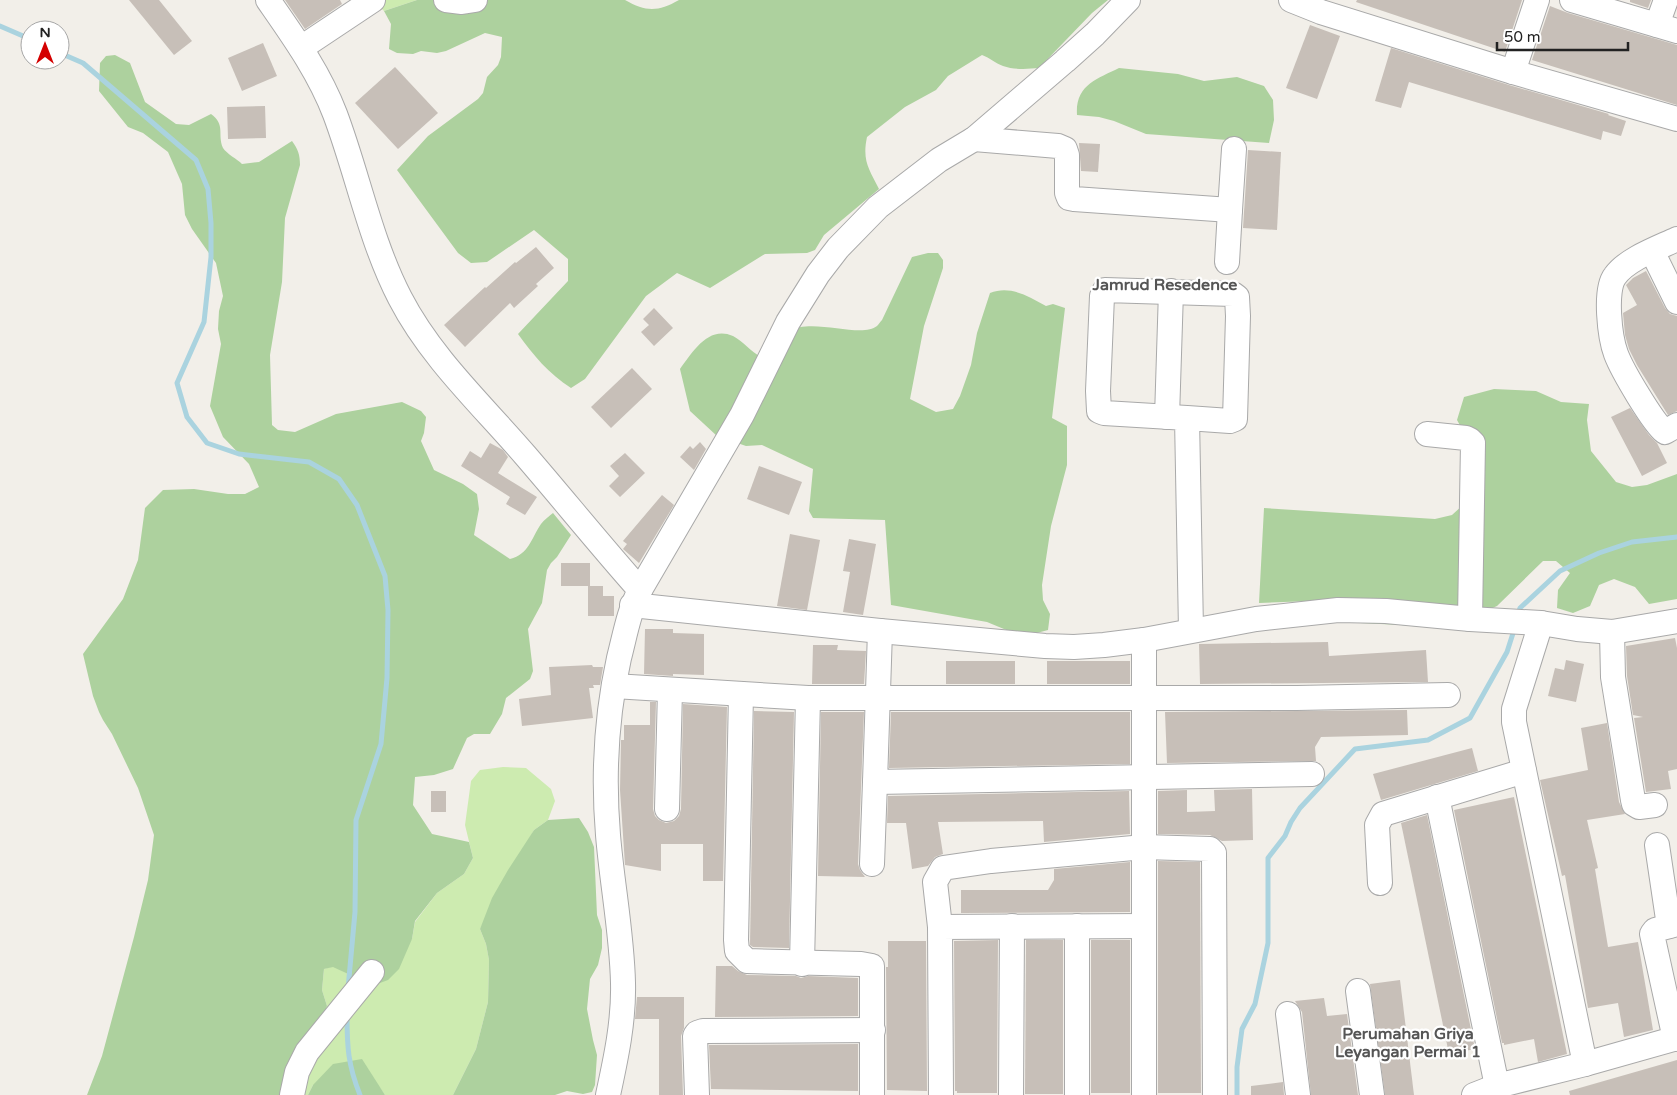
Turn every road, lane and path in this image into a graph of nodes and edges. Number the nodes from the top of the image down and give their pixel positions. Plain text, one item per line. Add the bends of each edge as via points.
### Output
1 (268, 0) edge
2 (373, 0) edge
3 (446, 0) edge
4 (474, 0) edge
5 (1128, 0) edge
6 (1292, 0) edge
7 (1536, 0) edge
8 (1666, 0) edge
9 (1578, 1) edge
10 (1323, 6) edge
11 (1667, 28) edge
12 (301, 48) junction
13 (1513, 72) junction
14 (1677, 119) edge
15 (974, 138) junction
16 (1234, 149) dead end
17 (1230, 210) junction
18 (1677, 239) edge
19 (1652, 251) junction
20 (1227, 262) dead end
21 (1171, 291) junction
22 (1677, 302) edge
23 (1177, 417) junction
24 (1677, 425) edge
25 (1427, 434) dead end
26 (636, 597) junction
27 (1470, 619) junction
28 (1677, 621) edge
29 (1525, 623) junction
30 (1191, 630) junction
31 (880, 631) junction
32 (1612, 632) junction
33 (1144, 640) junction
34 (614, 686) junction
35 (670, 690) junction
36 (741, 694) junction
37 (1448, 695) dead end
38 (808, 698) junction
39 (877, 698) junction
40 (1144, 698) junction
41 (1524, 771) junction
42 (1312, 774) dead end
43 (1144, 776) junction
44 (875, 782) junction
45 (1437, 797) junction
46 (1655, 805) dead end
47 (667, 809) dead end
48 (1657, 845) dead end
49 (1144, 846) junction
50 (872, 864) dead end
51 (1380, 883) dead end
52 (1673, 925) edge
53 (1012, 926) junction
54 (1077, 926) junction
55 (1144, 926) junction
56 (940, 927) junction
57 (802, 964) junction
58 (372, 972) dead end
59 (1358, 991) dead end
60 (1288, 1014) dead end
61 (873, 1030) junction
62 (1676, 1039) edge
63 (1585, 1064) junction
64 (1497, 1086) junction
65 (292, 1095) edge
66 (608, 1095) edge
67 (697, 1095) edge
68 (872, 1095) edge
69 (941, 1095) edge
70 (1011, 1095) edge
71 (1077, 1095) edge
72 (1144, 1095) edge
73 (1215, 1095) edge
74 (1298, 1095) edge
75 (1372, 1095) edge
76 (1474, 1095) edge

1 - 12 street
2 - 12 street
3 - 4 street
5 - 15 street via 1095,34
6 - 10 street
7 - 13 street
8 - 11 street
9 - 11 street
10 - 13 street
12 - 26 street via 335,114 382,257 415,324 454,375 602,547
13 - 14 street
15 - 17 street via 1065,149 1069,198
15 - 26 street via 939,160 878,207 818,274 788,322 742,415
16 - 17 street
17 - 20 street
18 - 19 street
19 - 22 street
19 - 24 street via 1627,264 1613,279 1610,333 1616,356 1659,427 1665,432
21 - 23 street
21 - 23 street via 1233,294 1238,300 1235,419
21 - 23 street via 1107,289 1103,292 1098,410
23 - 30 street
25 - 27 street via 1466,438 1473,443
26 - 31 street
26 - 34 street
27 - 29 street
27 - 30 street via 1338,610 1281,615
28 - 32 street
29 - 32 street
29 - 41 street via 1514,709
30 - 33 street
31 - 33 street via 1064,646 1104,646
31 - 39 street
32 - 46 street via 1613,677 1633,800 1637,806
33 - 40 street
34 - 35 street
34 - 66 street via 607,732 606,799 623,982 620,1038
35 - 36 street
35 - 47 street
36 - 38 street
36 - 57 street via 736,947 747,961
37 - 40 street
38 - 39 street
38 - 57 street
39 - 40 street
39 - 44 street
40 - 43 street
41 - 45 street
41 - 63 street
42 - 43 street
43 - 44 street
43 - 49 street
44 - 50 street
45 - 51 street via 1381,816 1377,825
45 - 64 street
48 - 52 street
49 - 55 street
49 - 56 street via 943,868 935,882
49 - 73 street via 1210,849 1214,853
52 - 62 street via 1652,934
53 - 54 street
53 - 56 street
53 - 70 street
54 - 55 street
54 - 71 street
55 - 72 street
56 - 69 street
57 - 61 street via 871,965
58 - 65 street via 307,1052 297,1072
59 - 75 street
60 - 74 street
61 - 67 street via 697,1032
61 - 68 street
62 - 63 street
63 - 64 street
64 - 76 street

